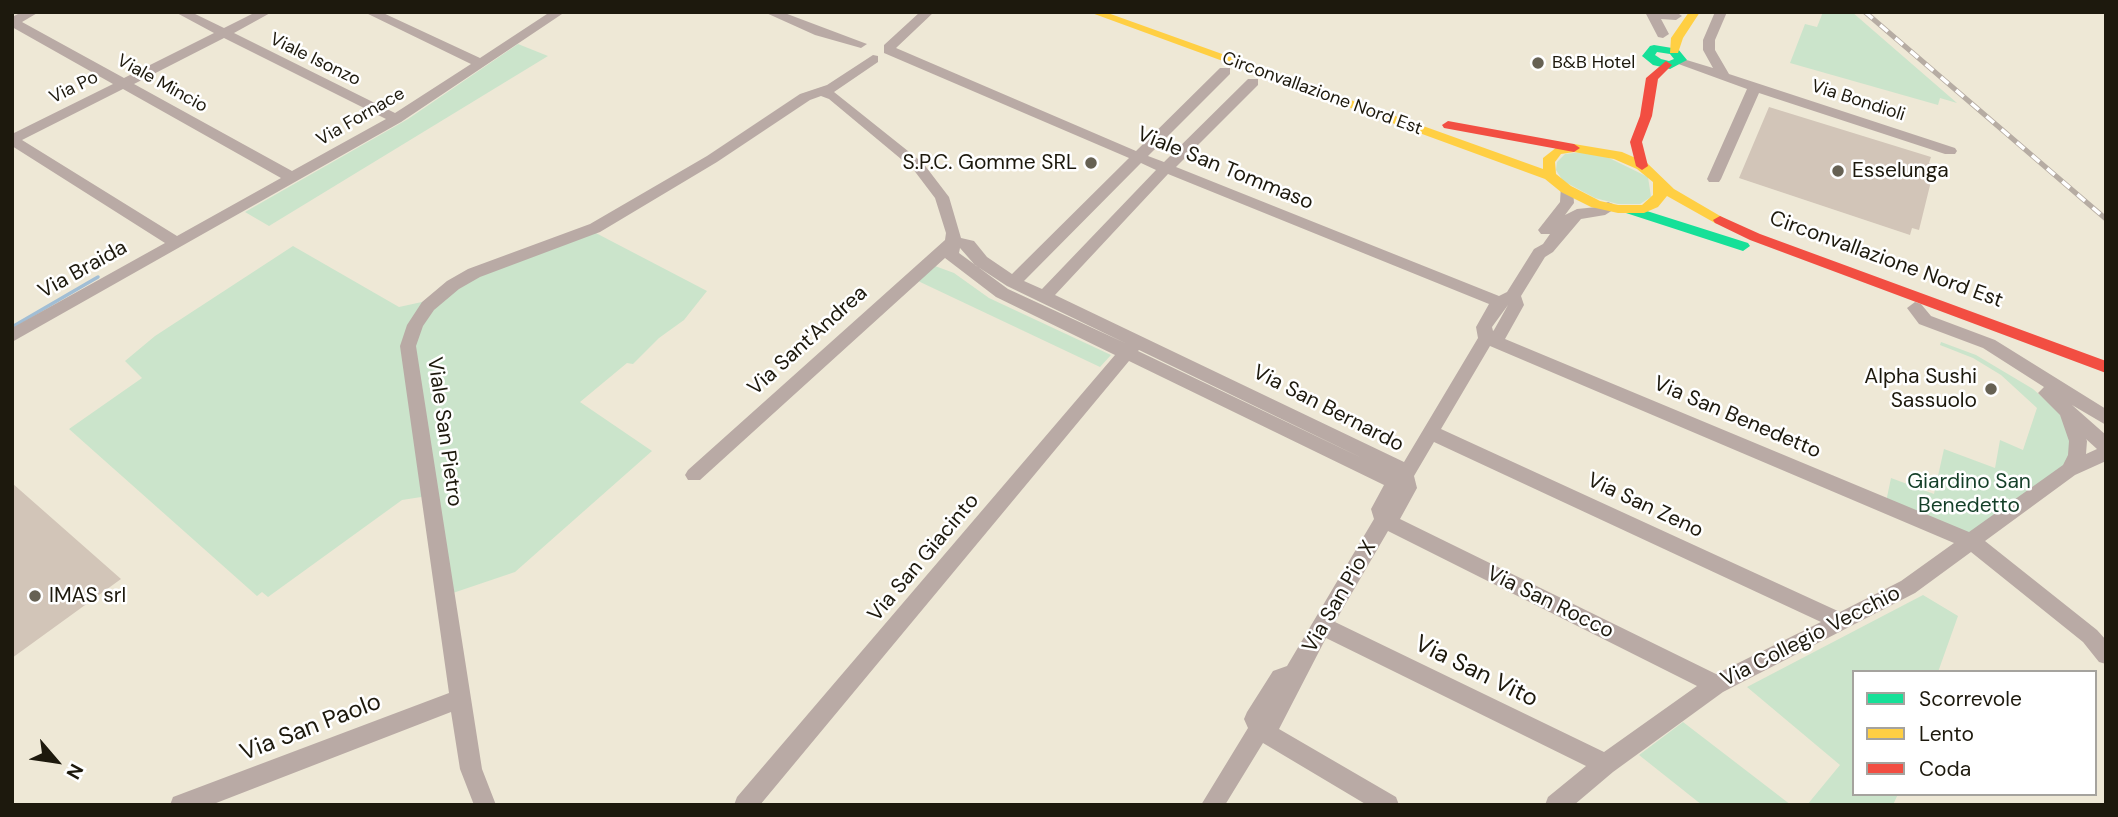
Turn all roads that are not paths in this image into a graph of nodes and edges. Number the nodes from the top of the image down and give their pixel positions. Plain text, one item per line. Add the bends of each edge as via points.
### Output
1 (33, 12) edge
2 (181, 12) edge
3 (266, 12) edge
4 (370, 12) edge
5 (558, 12) edge
6 (770, 12) edge
7 (928, 12) edge
8 (1094, 12) edge
9 (1123, 12) edge
10 (1651, 12) edge
11 (1659, 12) edge
12 (1695, 12) edge
13 (1721, 12) edge
14 (1678, 14) edge
15 (12, 22) edge
16 (223, 34) junction
17 (858, 50) junction
18 (882, 51) junction
19 (1665, 53) junction
20 (481, 64) junction
21 (1225, 71) dead end
22 (1723, 75) junction
23 (1253, 82) dead end
24 (124, 85) junction
25 (1754, 89) junction
26 (820, 90) junction
27 (396, 119) junction
28 (12, 140) edge
29 (1574, 148) junction
30 (1950, 151) dead end
31 (1603, 152) junction
32 (1138, 157) junction
33 (1642, 166) junction
34 (1166, 168) junction
35 (1550, 176) junction
36 (293, 178) junction
37 (1714, 179) dead end
38 (1659, 181) junction
39 (1566, 189) junction
40 (1608, 207) junction
41 (1631, 209) junction
42 (954, 241) junction
43 (176, 243) junction
44 (1539, 253) junction
45 (1013, 282) junction
46 (1044, 297) junction
47 (1506, 299) junction
48 (1915, 308) junction
49 (12, 336) edge
50 (1486, 338) junction
51 (1132, 346) junction
52 (2016, 361) junction
53 (2106, 367) edge
54 (2106, 381) edge
55 (2060, 403) junction
56 (2106, 418) edge
57 (1430, 432) junction
58 (2106, 446) edge
59 (2106, 453) edge
60 (2069, 470) junction
61 (694, 475) dead end
62 (1405, 476) junction
63 (1384, 520) junction
64 (1971, 541) junction
65 (1840, 621) junction
66 (1324, 627) junction
67 (2106, 655) edge
68 (1716, 685) junction
69 (460, 699) junction
70 (1259, 729) junction
71 (1605, 764) junction
72 (181, 805) edge
73 (485, 805) edge
74 (745, 805) edge
75 (1212, 805) edge
76 (1388, 805) edge
77 (1556, 805) edge

1 - 15 street
2 - 16 street, Viale Isonzo
3 - 16 street, Via Po
4 - 20 street
5 - 20 street, Via Fornace
6 - 17 street, Viale San Tommaso
7 - 18 street, Viale San Pietro
8 - 35 main road, Circonvallazione Nord Est
9 - 29 main road, Circonvallazione Nord Est via 1413,116
10 - 19 street
11 - 14 street
12 - 19 main road
13 - 22 street via 1709,50
14 - 19 main road
15 - 24 street, Viale Mincio
16 - 24 street, Via Po
16 - 27 street, Viale Isonzo
17 - 18 street
17 - 18 street, Viale San Tommaso
17 - 26 street, Viale San Pietro
18 - 26 street, Viale San Pietro via 832,88
18 - 32 street, Viale San Tommaso
19 - 22 street, Via Bondioli
19 - 31 main road via 1639,75 1627,131
19 - 33 main road via 1654,74 1636,142
20 - 27 street, Via Fornace
21 - 32 street
22 - 25 street, Via Bondioli
23 - 34 street
24 - 28 street, Via Po
24 - 36 street, Viale Mincio
25 - 30 street, Via Bondioli
25 - 37 street
26 - 42 street, Via San Bernardo via 834,96 918,166 942,197
26 - 69 street, Viale San Pietro via 595,228 453,285 428,306 415,325 408,346
27 - 36 street, Via Fornace
28 - 43 street
29 - 31 main road, Circonvallazione Nord Est
29 - 35 main road via 1551,156
31 - 33 main road, Circonvallazione Nord Est
32 - 34 street, Viale San Tommaso
32 - 45 street
33 - 38 main road, Circonvallazione Nord Est
34 - 46 street
34 - 47 street, Viale San Tommaso
35 - 39 main road, Circonvallazione Nord Est
36 - 43 street, Via Fornace
38 - 41 main road via 1660,196 1653,204
38 - 53 main road, Circonvallazione Nord Est via 1696,208 1755,237
39 - 40 main road, Circonvallazione Nord Est
39 - 44 street, Via San Pio X via 1567,203 1539,241
40 - 41 main road, Circonvallazione Nord Est
40 - 44 street, Via San Pio X via 1577,214
41 - 48 main road, Circonvallazione Nord Est
42 - 45 street, Via San Bernardo via 969,245 981,261
42 - 51 street, Via San Bernardo via 951,255 1002,293
42 - 61 street, Via Sant'Andrea
43 - 49 street, Via Braida
44 - 47 street, Via San Pio X
45 - 46 street, Via San Bernardo
46 - 51 street, Via San Bernardo
47 - 50 street, Via San Pio X via 1516,305 1500,335
48 - 52 street, Circonvallazione Nord Est via 1926,320 1989,344
48 - 54 main road, Circonvallazione Nord Est
50 - 57 street, Via San Pio X
50 - 64 street, Via San Benedetto
51 - 62 street, Via San Bernardo via 1389,480
51 - 74 street, Via San Giacinto
52 - 55 street via 2028,379
52 - 56 street, Circonvallazione Nord Est
55 - 58 street
55 - 60 street via 2076,428 2078,441
57 - 62 street, Via San Pio X
57 - 65 street, Via San Zeno
59 - 60 street, Via Collegio Vecchio
60 - 64 street, Via Collegio Vecchio
62 - 63 street, Via San Pio X via 1395,483 1380,509
63 - 66 street, Via San Pio X
63 - 68 street, Via San Rocco
64 - 65 street, Via Collegio Vecchio via 1908,587
64 - 67 street, Via San Benedetto via 2080,627
65 - 68 street, Via Collegio Vecchio
66 - 70 street, Via San Pio X via 1270,724
66 - 71 street, Via San Vito
68 - 71 street, Via Collegio Vecchio
69 - 72 street, Via San Paolo
69 - 73 street, Viale San Pietro via 471,769
70 - 75 street, Via San Pio X
70 - 76 street
71 - 77 street, Via Collegio Vecchio

